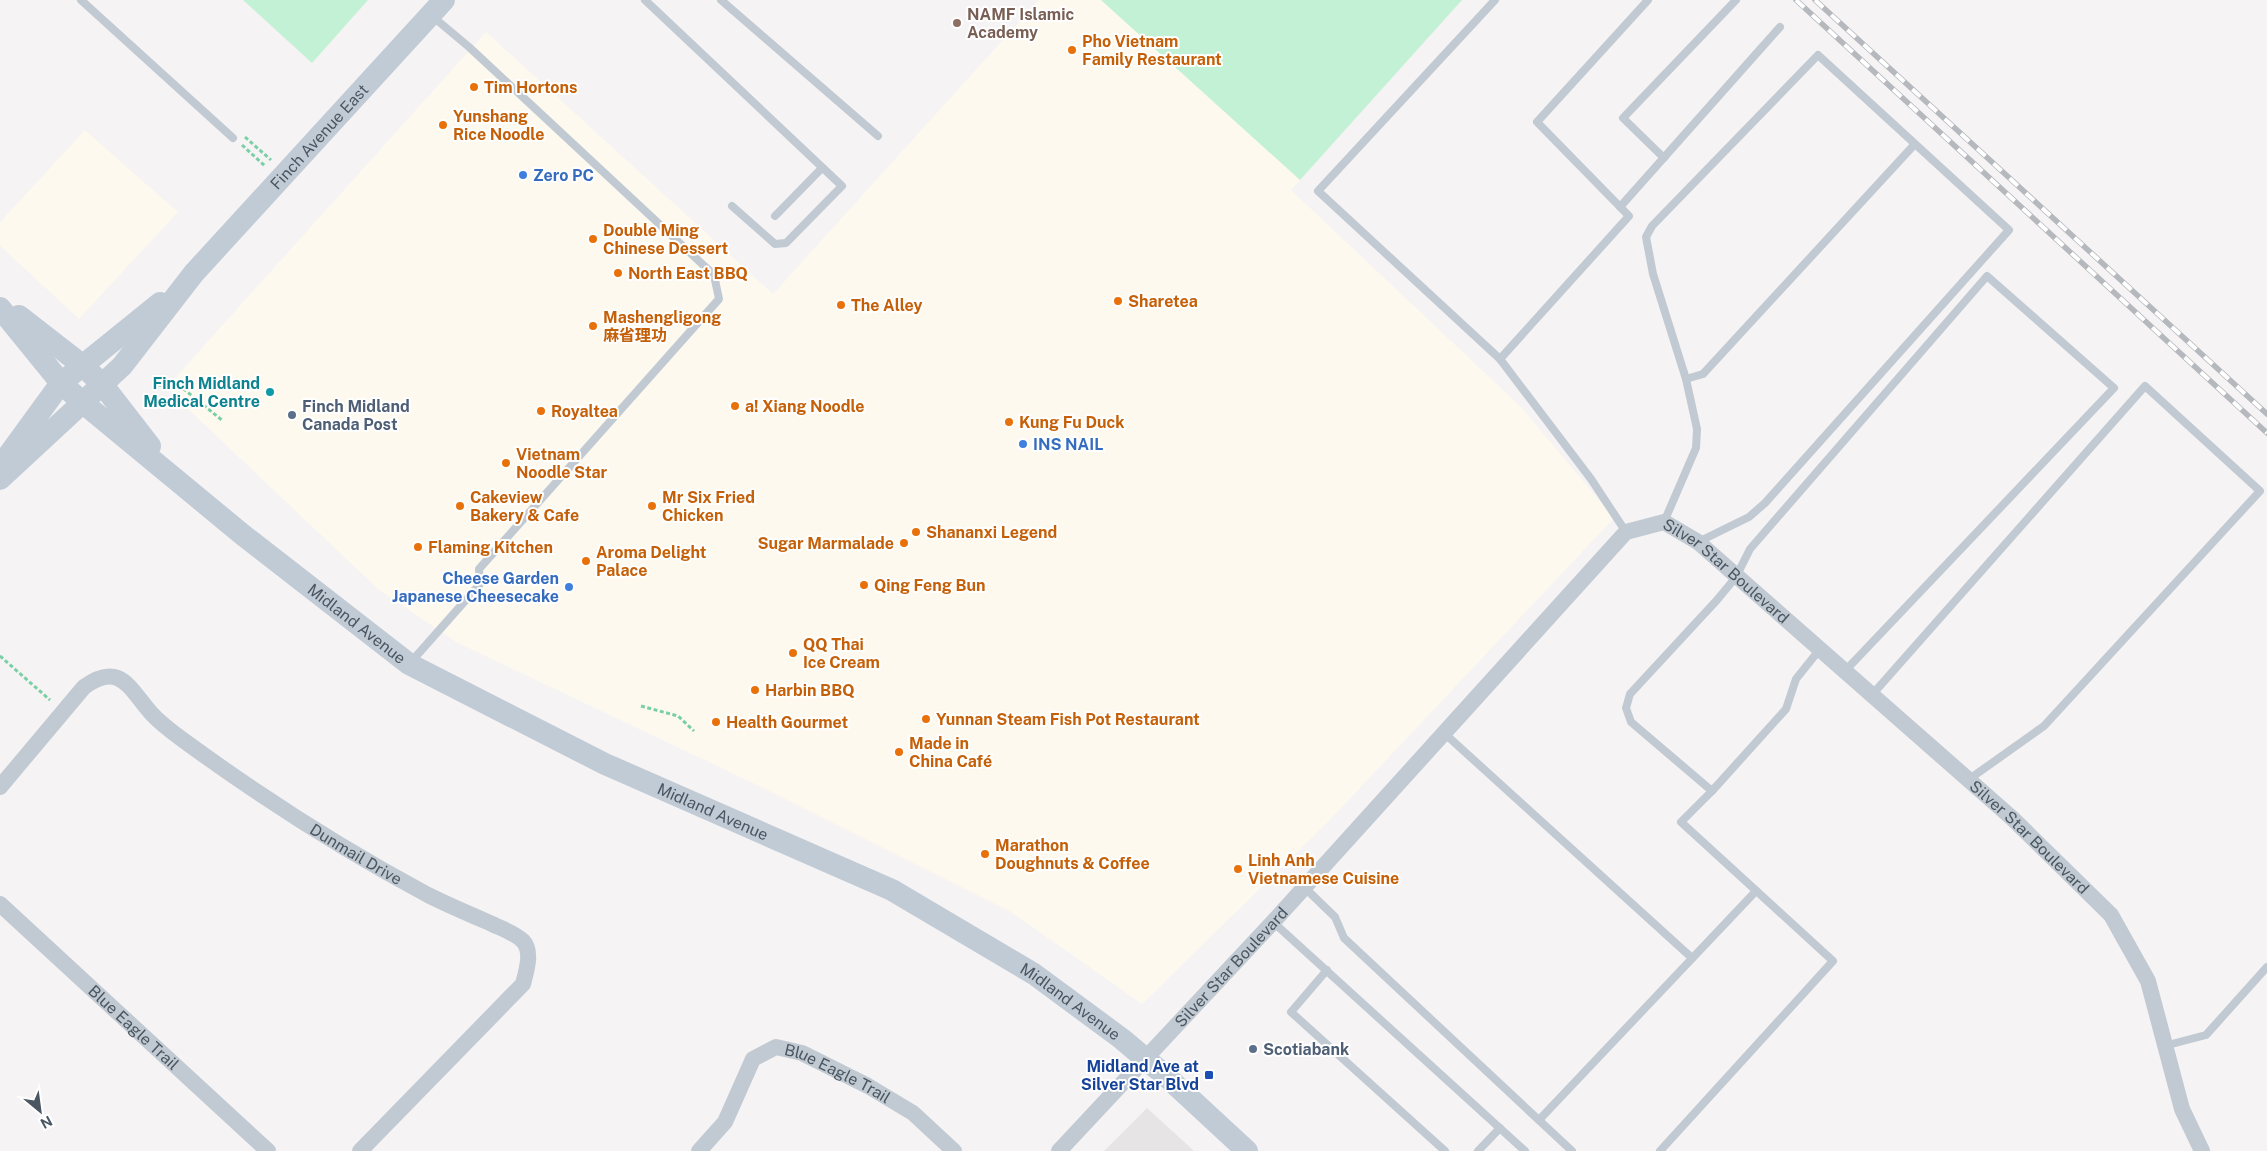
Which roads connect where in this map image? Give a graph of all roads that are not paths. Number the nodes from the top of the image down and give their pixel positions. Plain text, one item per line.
1 (81, 0) edge
2 (645, 0) edge
3 (720, 0) edge
4 (1495, 0) edge
5 (1648, 0) edge
6 (1736, 0) edge
7 (437, 7) edge
8 (1780, 27) dead end
9 (878, 136) dead end
10 (233, 138) road end
11 (1914, 145) junction
12 (1664, 158) junction
13 (822, 168) junction
14 (732, 206) dead end
15 (1620, 207) junction
16 (776, 216) dead end
17 (194, 273) junction
18 (0, 302) edge
19 (0, 308) edge
20 (1500, 359) junction
21 (82, 365) junction
22 (1686, 379) junction
23 (61, 383) junction
24 (102, 384) junction
25 (82, 402) junction
26 (0, 467) edge
27 (175, 478) junction
28 (0, 479) edge
29 (1664, 522) junction
30 (1626, 532) junction
31 (1698, 542) junction
32 (1736, 577) junction
33 (1820, 649) junction
34 (409, 664) junction
35 (1845, 671) junction
36 (1871, 696) junction
37 (1444, 734) junction
38 (1968, 780) junction
39 (0, 787) edge
40 (1712, 791) junction
41 (1305, 888) junction
42 (1756, 891) junction
43 (0, 904) edge
44 (1274, 922) junction
45 (1692, 958) junction
46 (2267, 968) edge
47 (1327, 970) junction
48 (2164, 1046) junction
49 (1145, 1059) junction
50 (1539, 1120) junction
51 (1500, 1128) junction
52 (268, 1151) edge
53 (360, 1151) edge
54 (699, 1151) edge
55 (954, 1151) edge
56 (1059, 1151) edge
57 (1247, 1151) edge
58 (1445, 1151) edge
59 (1478, 1151) edge
60 (1525, 1151) edge
61 (1572, 1151) edge
62 (1660, 1151) edge
63 (2202, 1151) edge

1 - 10 lane
2 - 13 lane
3 - 9 lane
4 - 20 lane
5 - 15 lane
6 - 12 lane
7 - 17 main road, Finch Avenue East
7 - 34 lane
8 - 12 lane
11 - 22 lane
11 - 22 lane
11 - 31 lane
12 - 15 lane
13 - 14 lane
13 - 16 lane
15 - 20 lane
17 - 21 main road, Finch Avenue East
17 - 24 main road, Finch Avenue East
18 - 21 main road, Midland Avenue
19 - 23 main road, Midland Avenue
20 - 30 lane
21 - 23 main road, Finch Avenue East
21 - 24 main road, Midland Avenue
22 - 29 lane
23 - 25 main road, Midland Avenue
23 - 26 main road, Finch Avenue East
24 - 25 main road, Finch Avenue East
24 - 27 main road, Midland Avenue
25 - 27 main road, Midland Avenue
25 - 28 main road, Finch Avenue East
27 - 34 main road, Midland Avenue
29 - 30 street, Silver Star Boulevard
29 - 31 street, Silver Star Boulevard
30 - 37 street, Silver Star Boulevard
31 - 32 street, Silver Star Boulevard
32 - 33 street, Silver Star Boulevard
32 - 35 lane
32 - 40 lane
33 - 35 street, Silver Star Boulevard
33 - 40 lane
34 - 49 main road, Midland Avenue
35 - 36 street, Silver Star Boulevard
36 - 38 street, Silver Star Boulevard
36 - 38 lane
37 - 41 street, Silver Star Boulevard
37 - 45 lane
38 - 48 street, Silver Star Boulevard
39 - 53 street, Dunmail Drive
40 - 42 lane
41 - 44 street, Silver Star Boulevard
41 - 50 lane
42 - 45 lane
42 - 62 lane
43 - 52 street, Blue Eagle Trail
44 - 47 lane
44 - 49 street, Silver Star Boulevard
45 - 50 lane
46 - 48 lane
47 - 51 lane
47 - 58 lane
48 - 63 street, Silver Star Boulevard
49 - 56 street, Silver Star Boulevard
49 - 57 main road, Midland Avenue
50 - 61 lane
51 - 59 lane
51 - 60 lane
54 - 55 street, Blue Eagle Trail

